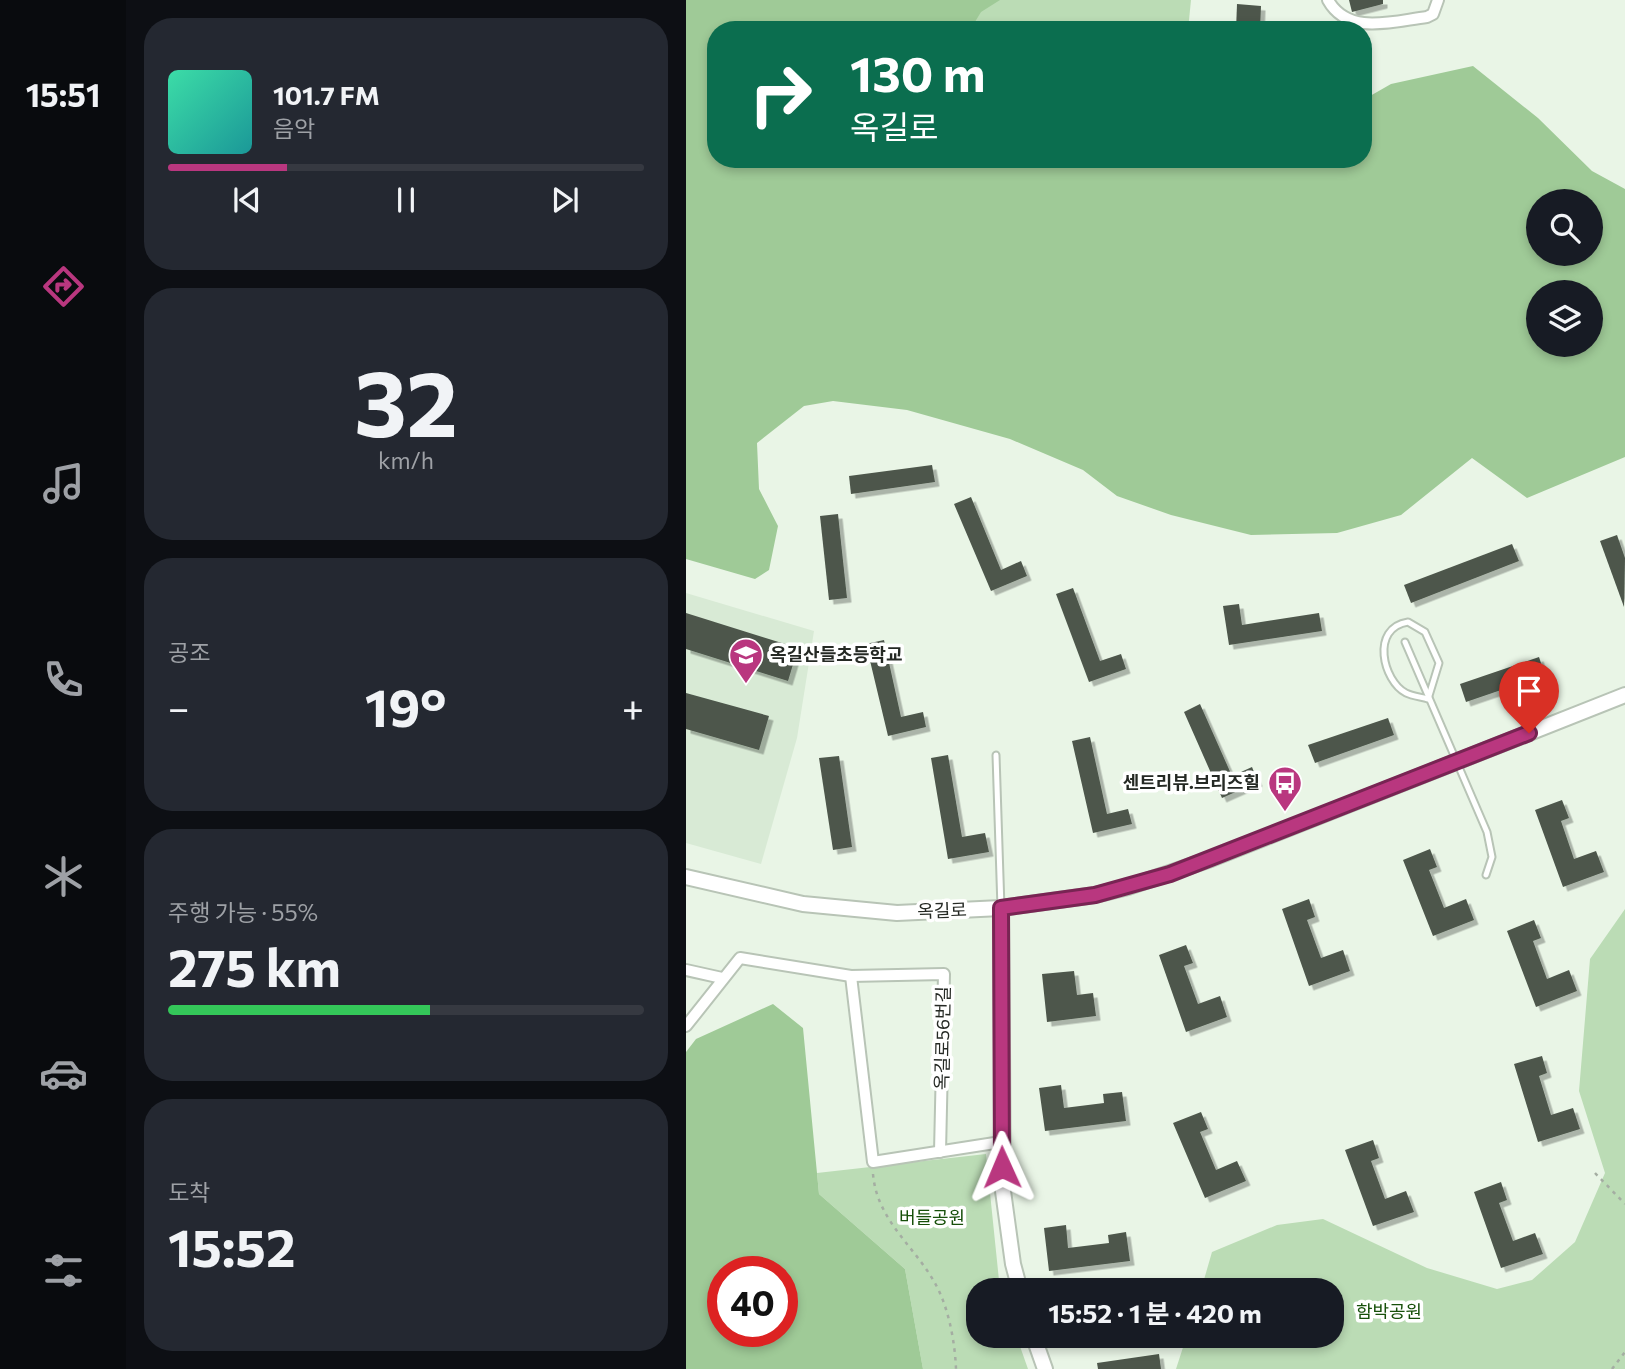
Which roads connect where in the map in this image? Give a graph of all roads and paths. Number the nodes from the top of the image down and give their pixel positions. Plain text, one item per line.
1 (1328, 0) edge
2 (1438, 0) edge
3 (1349, 21) edge
4 (1372, 22) edge
5 (1405, 642) dead end
6 (1625, 695) edge
7 (1428, 699) junction
8 (996, 755) dead end
9 (1456, 762) junction
10 (1486, 875) dead end
11 (686, 877) edge
12 (1001, 908) junction
13 (686, 970) edge
14 (852, 976) junction
15 (722, 978) junction
16 (686, 1026) edge
17 (1001, 1142) junction
18 (940, 1152) junction
19 (873, 1162) junction
20 (1595, 1173) dead end
21 (1625, 1204) edge
22 (1017, 1278) edge
23 (1038, 1348) edge
24 (1625, 1352) edge
25 (956, 1369) edge
26 (1045, 1369) edge
27 (1612, 1369) edge

1 - 3 street
2 - 4 street
5 - 7 lane
6 - 9 street, 옥길로
7 - 7 lane
7 - 9 lane
8 - 12 lane
9 - 10 lane
9 - 12 street, 옥길로
11 - 12 street, 옥길로
12 - 17 street
13 - 15 street
14 - 15 street
14 - 18 street, 옥길로56번길
14 - 19 street
15 - 16 street
17 - 18 street
17 - 22 street
18 - 19 street
19 - 25 path
20 - 21 path
23 - 26 street
24 - 27 path

